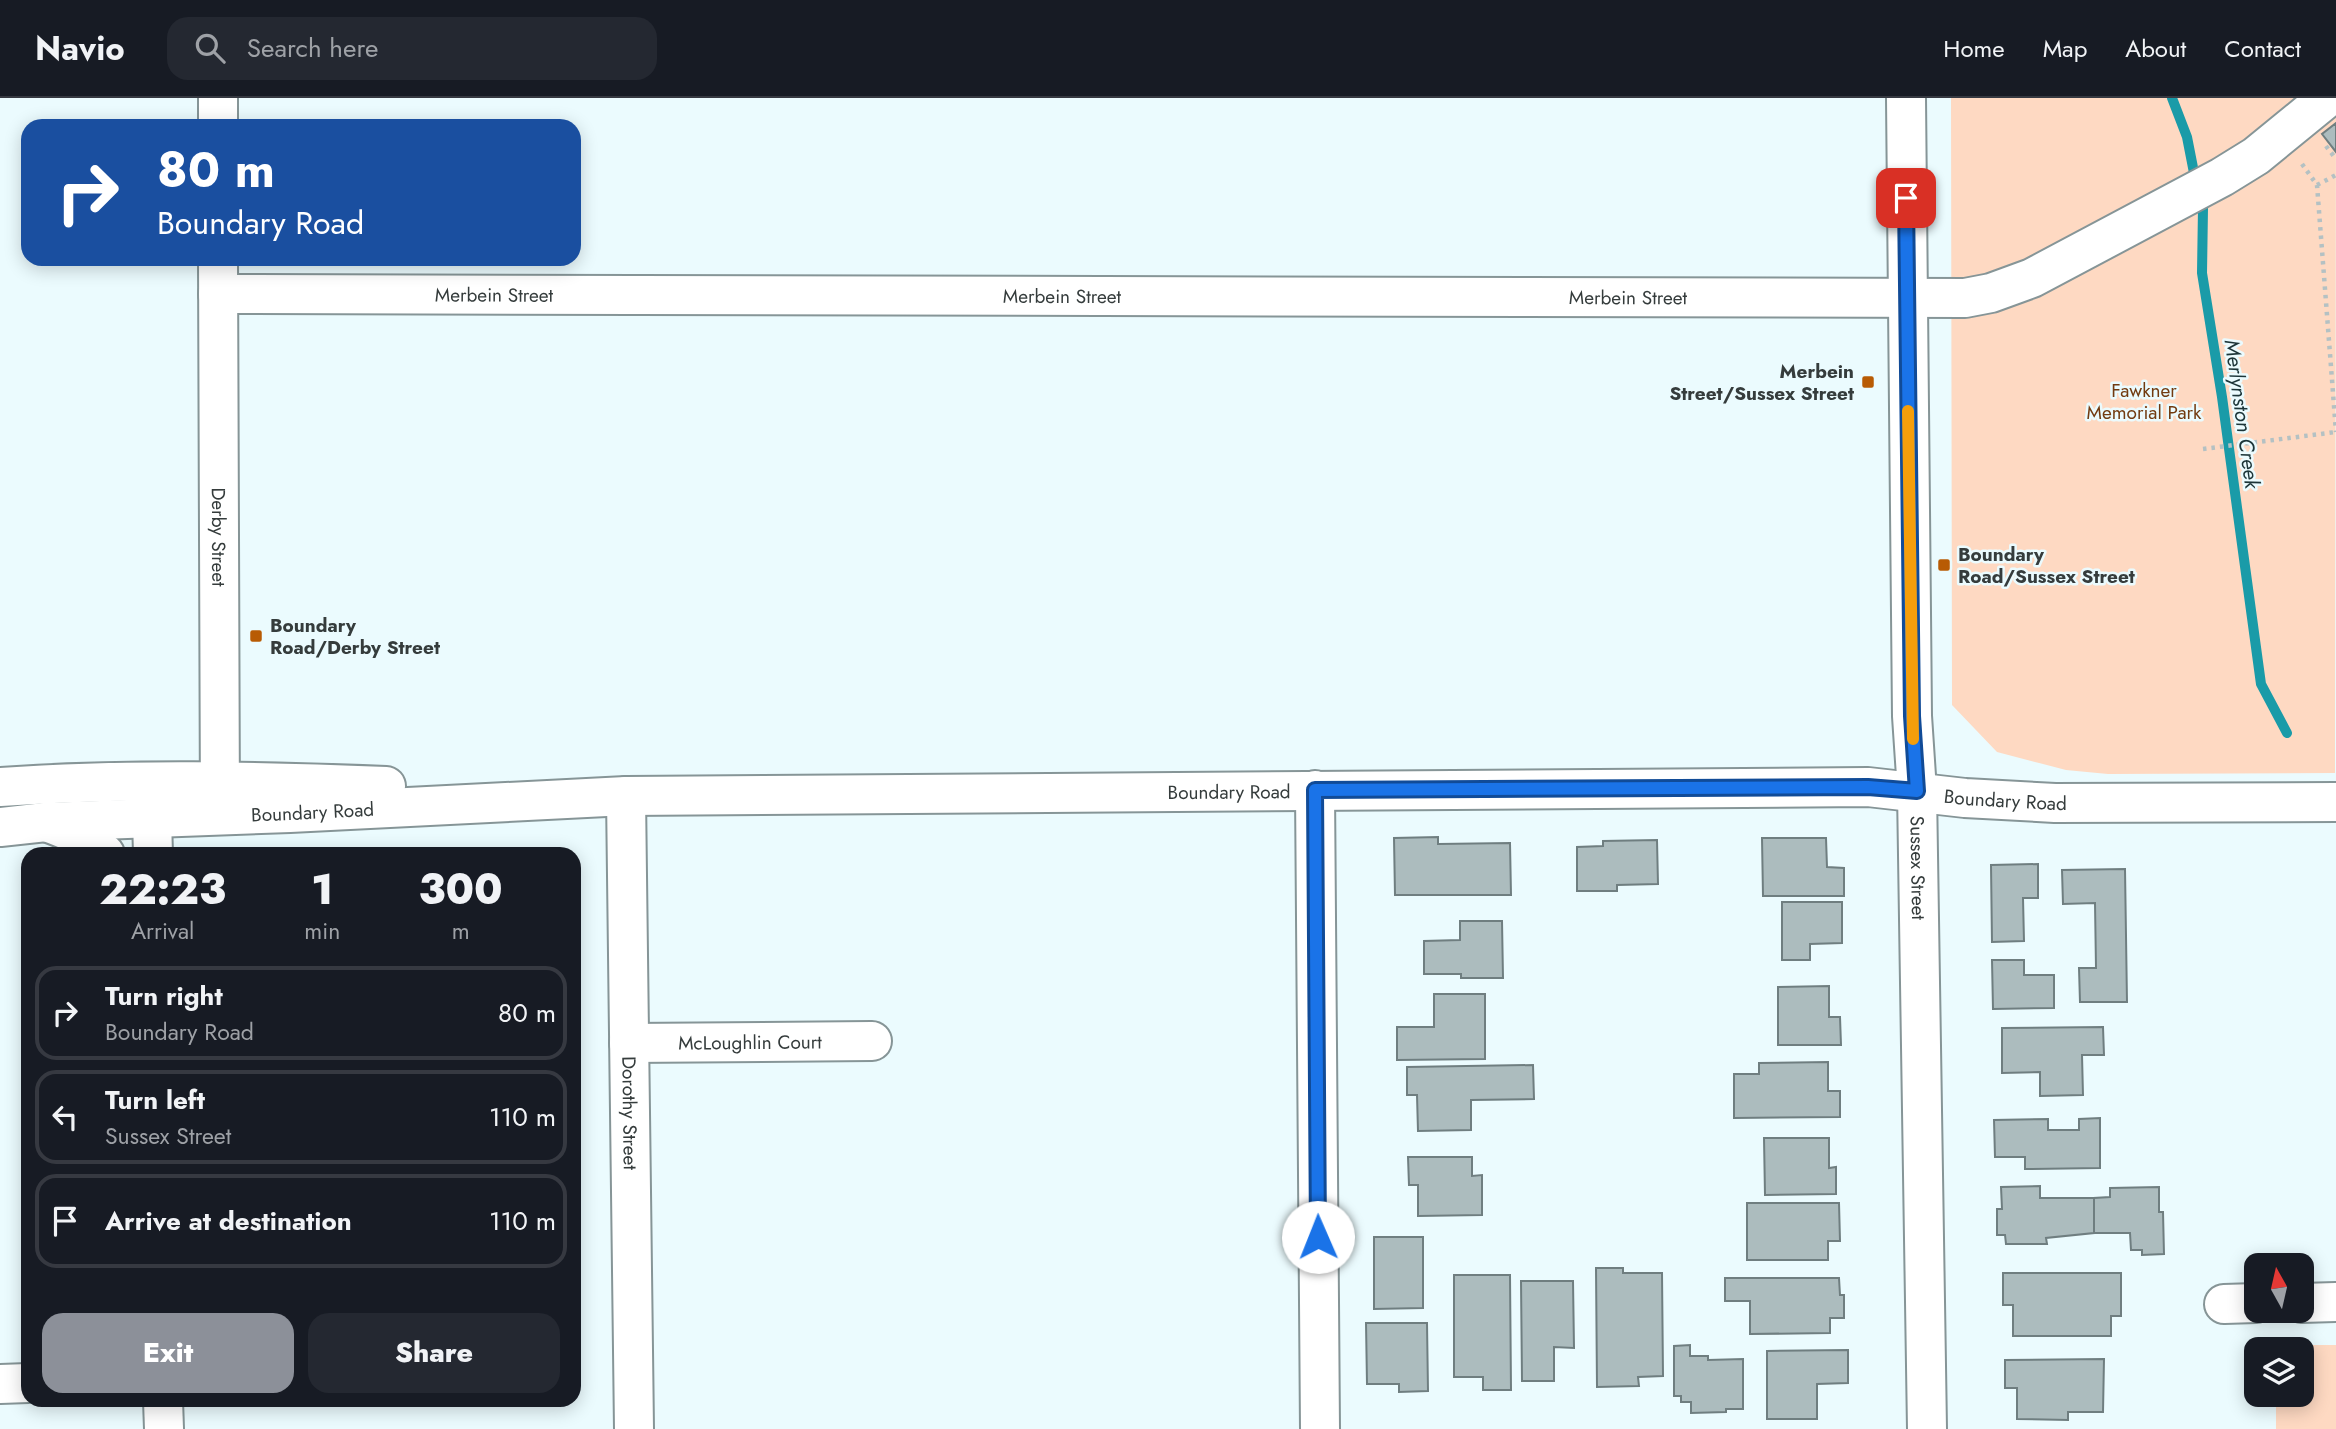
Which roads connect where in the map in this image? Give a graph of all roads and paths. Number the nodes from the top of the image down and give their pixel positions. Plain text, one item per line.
1 (218, 98) edge
2 (1906, 98) edge
3 (2327, 98) edge
4 (218, 119) edge
5 (2282, 134) junction
6 (2336, 175) edge
7 (2317, 185) junction
8 (218, 276) edge
9 (1907, 298) junction
10 (2336, 432) edge
11 (2203, 449) dead end
12 (0, 787) edge
13 (1315, 790) junction
14 (1917, 791) junction
15 (626, 796) junction
16 (220, 799) junction
17 (2336, 802) edge
18 (152, 819) edge
19 (46, 822) junction
20 (0, 827) edge
21 (97, 847) edge
22 (872, 1041) dead end
23 (629, 1043) junction
24 (2336, 1302) edge
25 (2314, 1303) edge
26 (21, 1383) edge
27 (0, 1384) edge
28 (163, 1407) edge
29 (164, 1429) edge
30 (634, 1429) edge
31 (1320, 1429) edge
32 (1927, 1429) edge

1 - 4 street
2 - 9 street, Sussex Street
3 - 5 street, Merbein Street
5 - 7 path
5 - 9 street, Merbein Street
6 - 7 path
7 - 10 path
8 - 9 street, Merbein Street
8 - 16 street, Derby Street
9 - 14 street, Sussex Street
10 - 11 path
12 - 18 street, Boundary Road
13 - 14 street, Boundary Road
13 - 15 street, Boundary Road
13 - 31 street
14 - 17 street, Boundary Road
14 - 32 street, Sussex Street
15 - 16 street, Boundary Road
15 - 23 street, Dorothy Street
16 - 18 street, Boundary Road
18 - 19 street, Boundary Road
19 - 20 street, Boundary Road
19 - 21 street
22 - 23 street, McLoughlin Court
23 - 30 street, Dorothy Street
24 - 25 street
26 - 27 street
28 - 29 street

